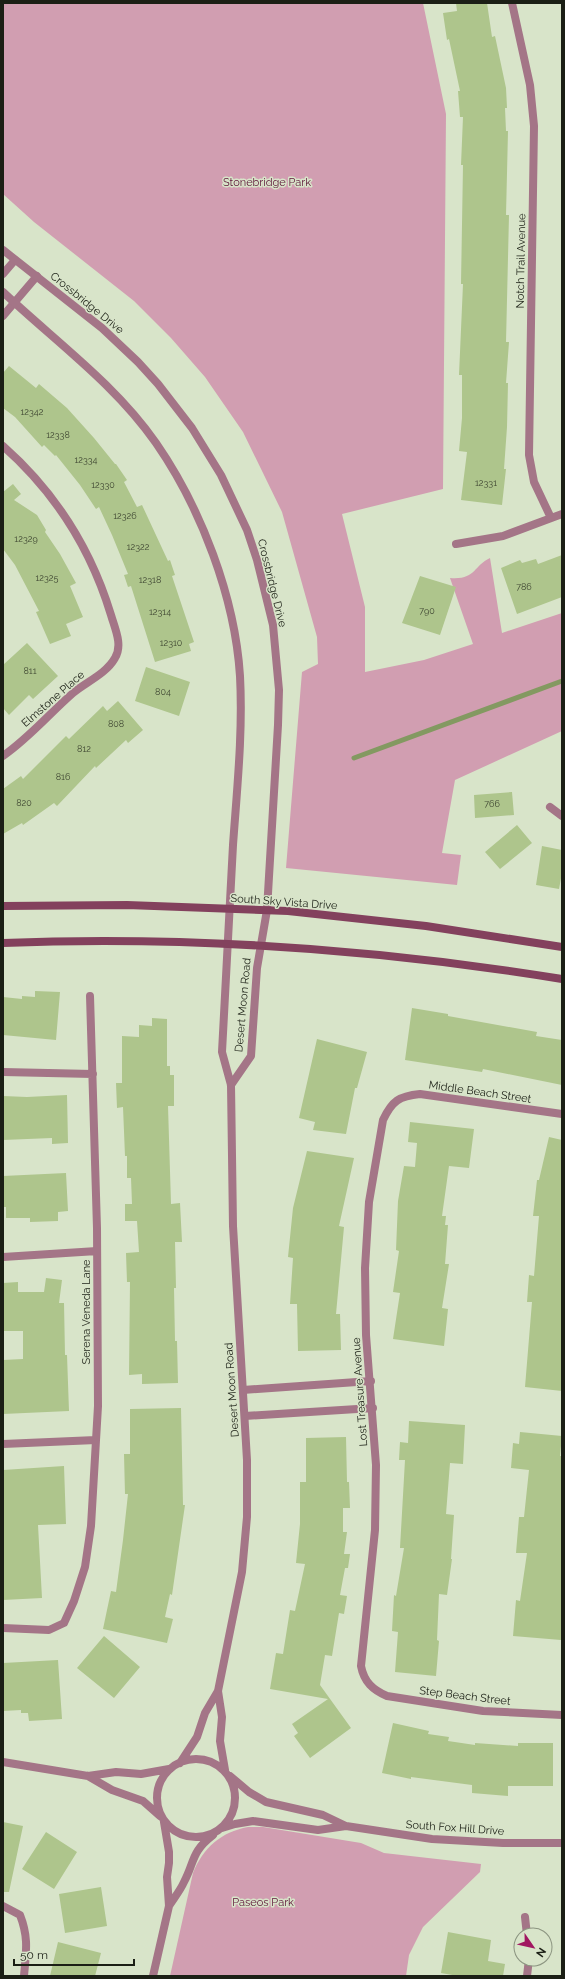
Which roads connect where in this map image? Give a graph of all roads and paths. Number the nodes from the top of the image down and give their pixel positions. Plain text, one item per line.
1 (512, 3) edge
2 (3, 250) edge
3 (16, 260) junction
4 (3, 274) edge
5 (37, 276) junction
6 (3, 292) edge
7 (14, 303) junction
8 (3, 316) edge
9 (3, 446) edge
10 (562, 514) edge
11 (551, 518) junction
12 (456, 544) dead end
13 (3, 756) edge
14 (550, 807) dead end
15 (562, 816) edge
16 (3, 906) edge
17 (230, 909) junction
18 (267, 910) junction
19 (3, 943) edge
20 (228, 945) junction
21 (260, 947) junction
22 (562, 947) edge
23 (562, 979) edge
24 (90, 996) dead end
25 (3, 1072) edge
26 (93, 1074) junction
27 (232, 1084) junction
28 (396, 1100) joint
29 (562, 1114) edge
30 (97, 1251) junction
31 (3, 1258) edge
32 (370, 1381) junction
33 (243, 1390) junction
34 (372, 1408) junction
35 (245, 1416) junction
36 (96, 1440) junction
37 (3, 1444) edge
38 (3, 1628) edge
39 (369, 1685) joint
40 (218, 1691) junction
41 (562, 1715) edge
42 (3, 1762) edge
43 (180, 1763) junction
44 (171, 1768) junction
45 (227, 1774) junction
46 (88, 1776) junction
47 (162, 1819) junction
48 (346, 1826) junction
49 (219, 1830) junction
50 (562, 1843) edge
51 (3, 1906) edge
52 (169, 1906) junction
53 (525, 1917) dead end
54 (526, 1927) edge
55 (24, 1976) edge
56 (153, 1976) edge

1 - 11 street, Notch Trail Avenue
2 - 3 street, Crossbridge Drive
3 - 4 street
3 - 5 street, Crossbridge Drive
5 - 7 street
5 - 18 street, Crossbridge Drive
6 - 7 street
7 - 8 street
7 - 17 street
9 - 13 street, Elmstone Place
10 - 11 street
11 - 12 street
14 - 15 street
16 - 17 main road, South Sky Vista Drive
17 - 18 main road, South Sky Vista Drive
17 - 20 street
18 - 21 street, Crossbridge Drive
18 - 22 main road, South Sky Vista Drive
19 - 20 main road
20 - 21 main road
20 - 27 street, Desert Moon Road
21 - 23 main road
21 - 27 street, Desert Moon Road
24 - 26 street, Serena Veneda Lane
25 - 26 street
26 - 30 street, Serena Veneda Lane
27 - 33 street, Desert Moon Road
28 - 29 street, Middle Beach Street
28 - 32 street, Lost Treasure Avenue
30 - 31 street
30 - 36 street, Serena Veneda Lane
32 - 33 street
32 - 34 street, Lost Treasure Avenue
33 - 35 street, Desert Moon Road
34 - 35 street
34 - 39 street, Lost Treasure Avenue
35 - 40 street, Desert Moon Road
36 - 37 street
36 - 38 street, Serena Veneda Lane
39 - 41 street, Step Beach Street
40 - 43 street, Desert Moon Road
40 - 45 street, Desert Moon Road
42 - 46 street
43 - 44 street
43 - 45 street
44 - 46 street
44 - 47 street
45 - 48 street, South Fox Hill Drive
45 - 49 street
46 - 47 street
47 - 49 street
47 - 52 street
48 - 49 street, South Fox Hill Drive
48 - 50 street, South Fox Hill Drive
49 - 52 street
51 - 55 street
52 - 56 street
53 - 54 street

